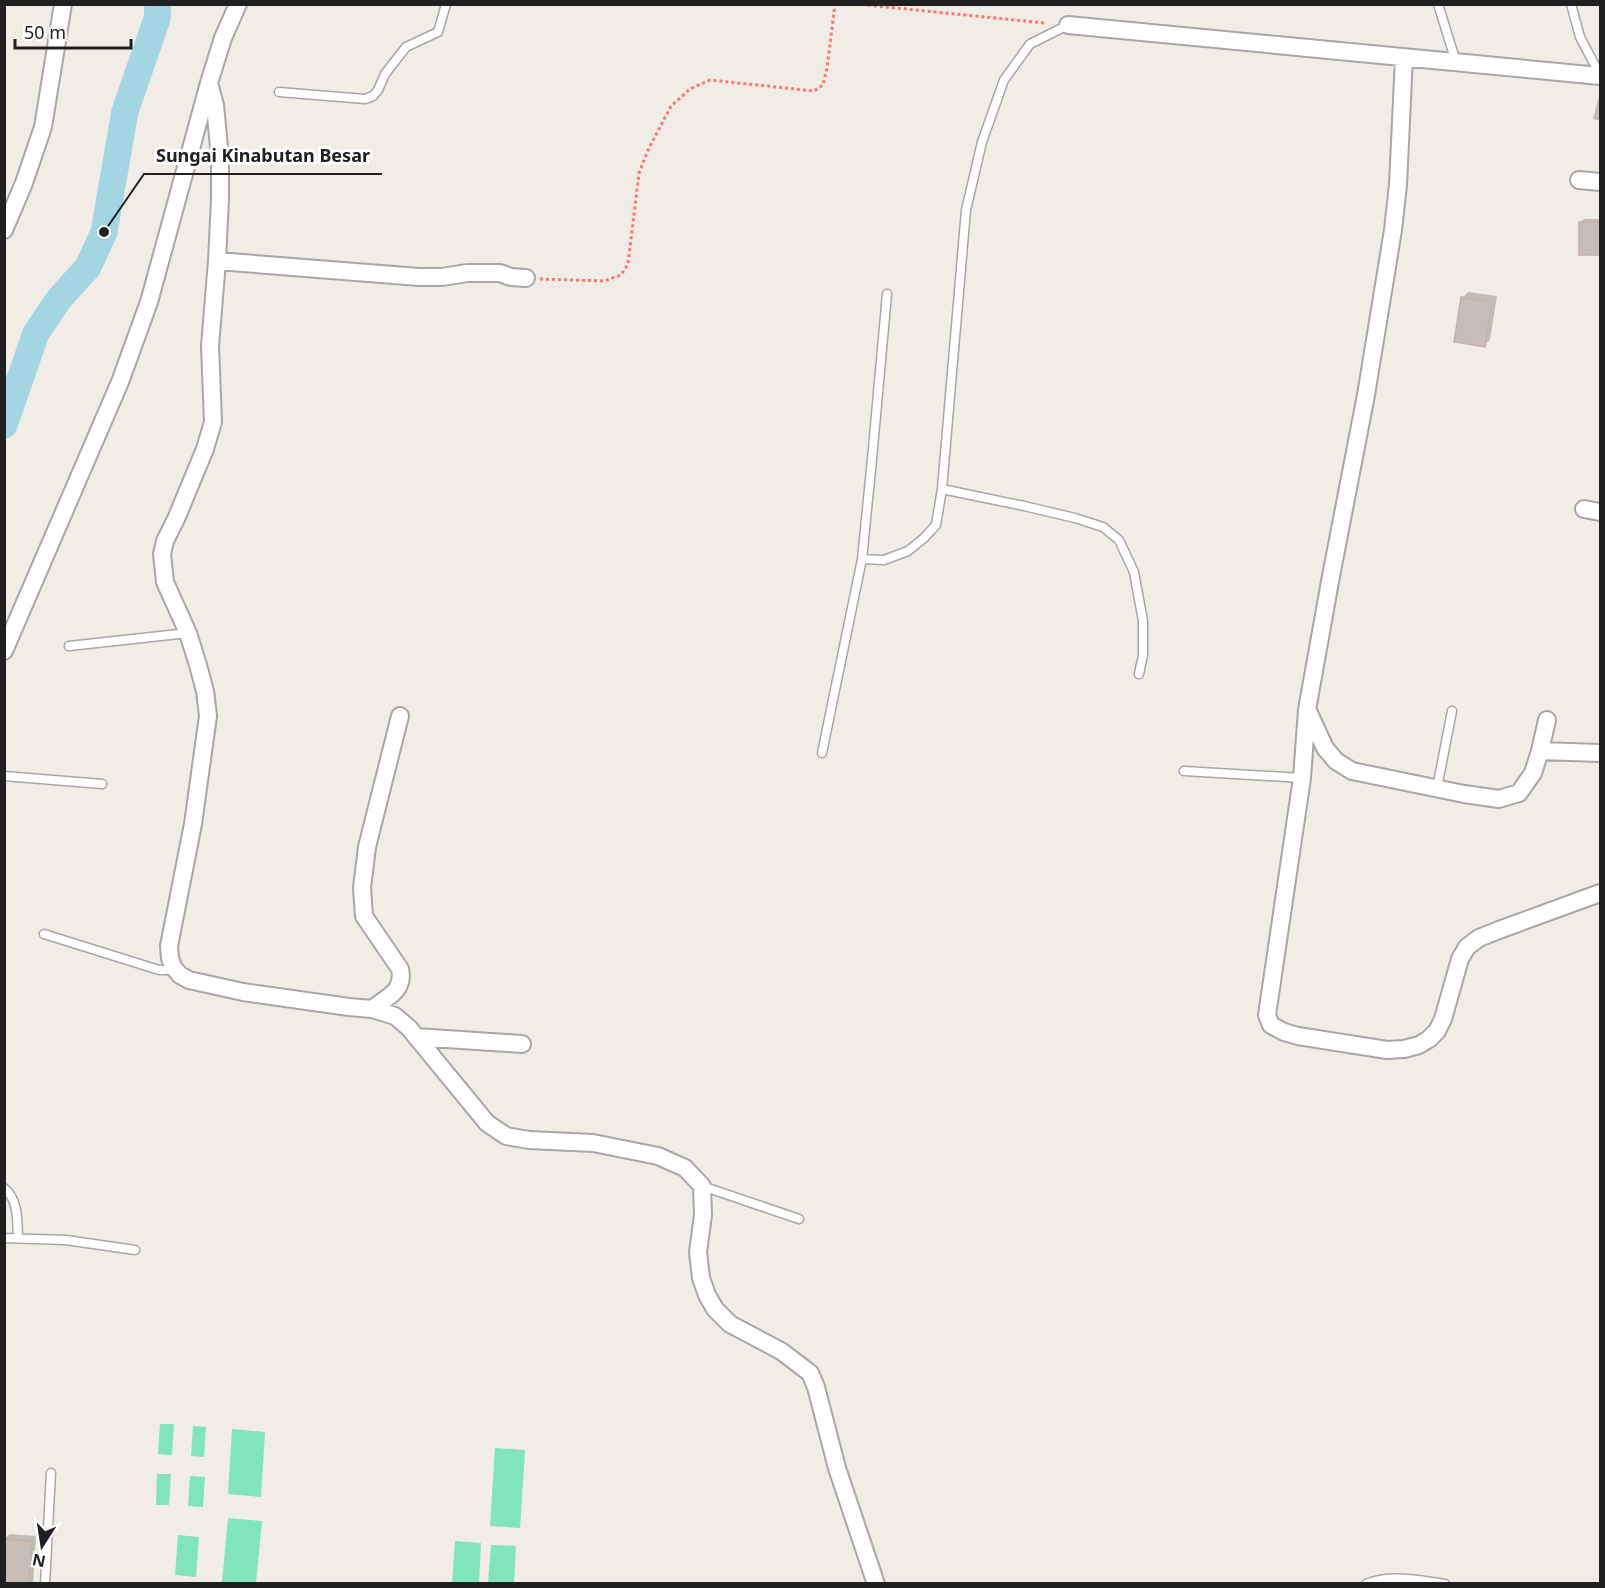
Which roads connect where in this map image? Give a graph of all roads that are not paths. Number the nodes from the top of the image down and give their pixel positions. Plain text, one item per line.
1 (63, 4) edge
2 (238, 4) edge
3 (446, 4) edge
4 (1438, 4) edge
5 (1570, 4) edge
6 (1068, 25) joint
7 (1404, 57) junction
8 (1456, 62) junction
9 (1600, 76) edge
10 (209, 83) junction
11 (279, 92) dead end
12 (1579, 180) dead end
13 (1600, 182) edge
14 (4, 231) edge
15 (218, 261) junction
16 (526, 278) road end
17 (887, 294) dead end
18 (942, 489) junction
19 (862, 558) junction
20 (188, 633) junction
21 (69, 646) dead end
22 (4, 651) edge
23 (1139, 674) dead end
24 (1307, 710) junction
25 (1452, 711) dead end
26 (400, 716) dead end
27 (1546, 720) dead end
28 (1540, 751) junction
29 (822, 753) dead end
30 (1600, 753) edge
31 (1184, 771) dead end
32 (4, 776) edge
33 (1302, 778) junction
34 (102, 784) dead end
35 (1437, 788) junction
36 (1600, 893) edge
37 (44, 934) dead end
38 (173, 967) junction
39 (372, 1009) junction
40 (416, 1037) junction
41 (522, 1044) dead end
42 (702, 1186) junction
43 (4, 1188) edge
44 (799, 1219) dead end
45 (4, 1238) edge
46 (18, 1238) junction
47 (135, 1250) dead end
48 (51, 1473) dead end
49 (45, 1584) edge
50 (876, 1584) edge
51 (1366, 1584) edge
52 (1445, 1584) edge

1 - 14 street
2 - 10 street
3 - 11 lane
4 - 8 lane
5 - 9 lane
6 - 7 street
6 - 18 lane
7 - 8 street
7 - 24 street
8 - 9 street
10 - 15 street
10 - 22 street
12 - 13 street
15 - 16 street
15 - 20 street
17 - 19 lane
18 - 19 lane
18 - 23 lane
19 - 29 lane
20 - 21 lane
20 - 38 street
24 - 33 street
24 - 35 street
25 - 35 lane
26 - 39 street
27 - 28 street
28 - 30 street
28 - 35 street
31 - 33 lane
32 - 34 lane
33 - 36 street
37 - 38 lane
38 - 39 street
39 - 40 street
40 - 41 street
40 - 42 street
42 - 44 lane
42 - 50 street
43 - 46 lane
45 - 46 lane
46 - 47 lane
48 - 49 lane
51 - 52 lane

